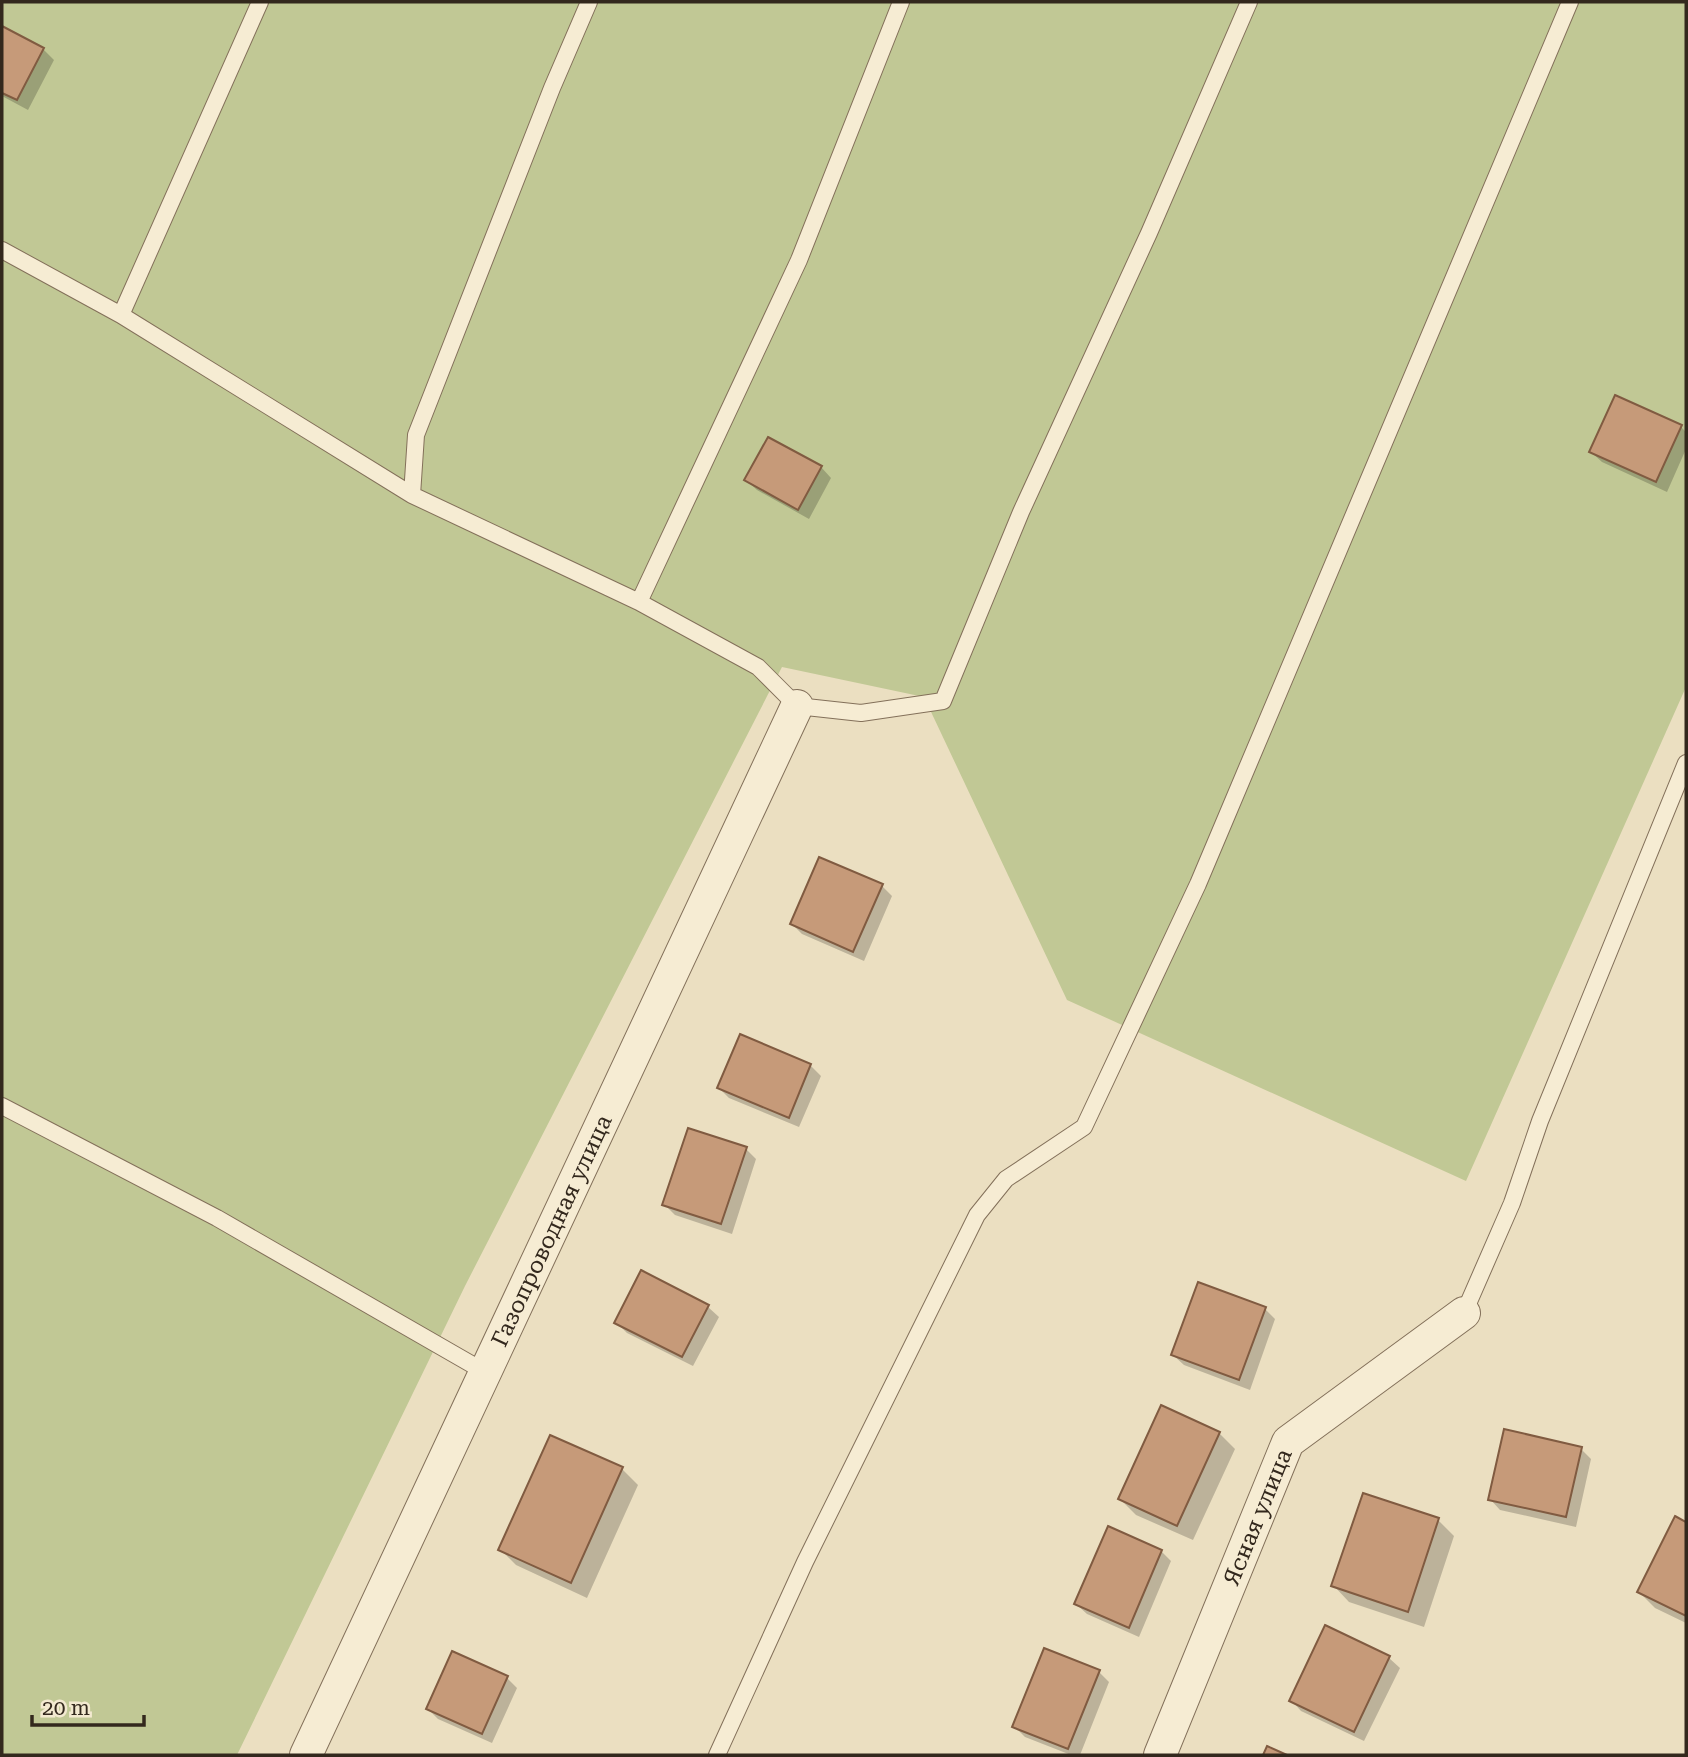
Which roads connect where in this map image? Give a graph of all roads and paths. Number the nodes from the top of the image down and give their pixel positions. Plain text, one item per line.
1 (260, 2) edge
2 (589, 2) edge
3 (901, 2) edge
4 (1249, 2) edge
5 (1570, 2) edge
6 (2, 250) edge
7 (121, 315) junction
8 (412, 495) junction
9 (639, 602) junction
10 (797, 706) junction
11 (1686, 762) edge
12 (2, 1107) edge
13 (1464, 1313) joint
14 (485, 1373) junction
15 (306, 1755) edge
16 (717, 1755) edge
17 (1160, 1755) edge

1 - 7 lane
2 - 8 lane
3 - 9 lane
4 - 10 lane
5 - 16 lane
6 - 7 lane
7 - 8 lane
8 - 9 lane
9 - 10 lane
10 - 14 street, Газопроводная улица
11 - 13 lane
12 - 14 lane
13 - 17 street, Ясная улица
14 - 15 street, Газопроводная улица

